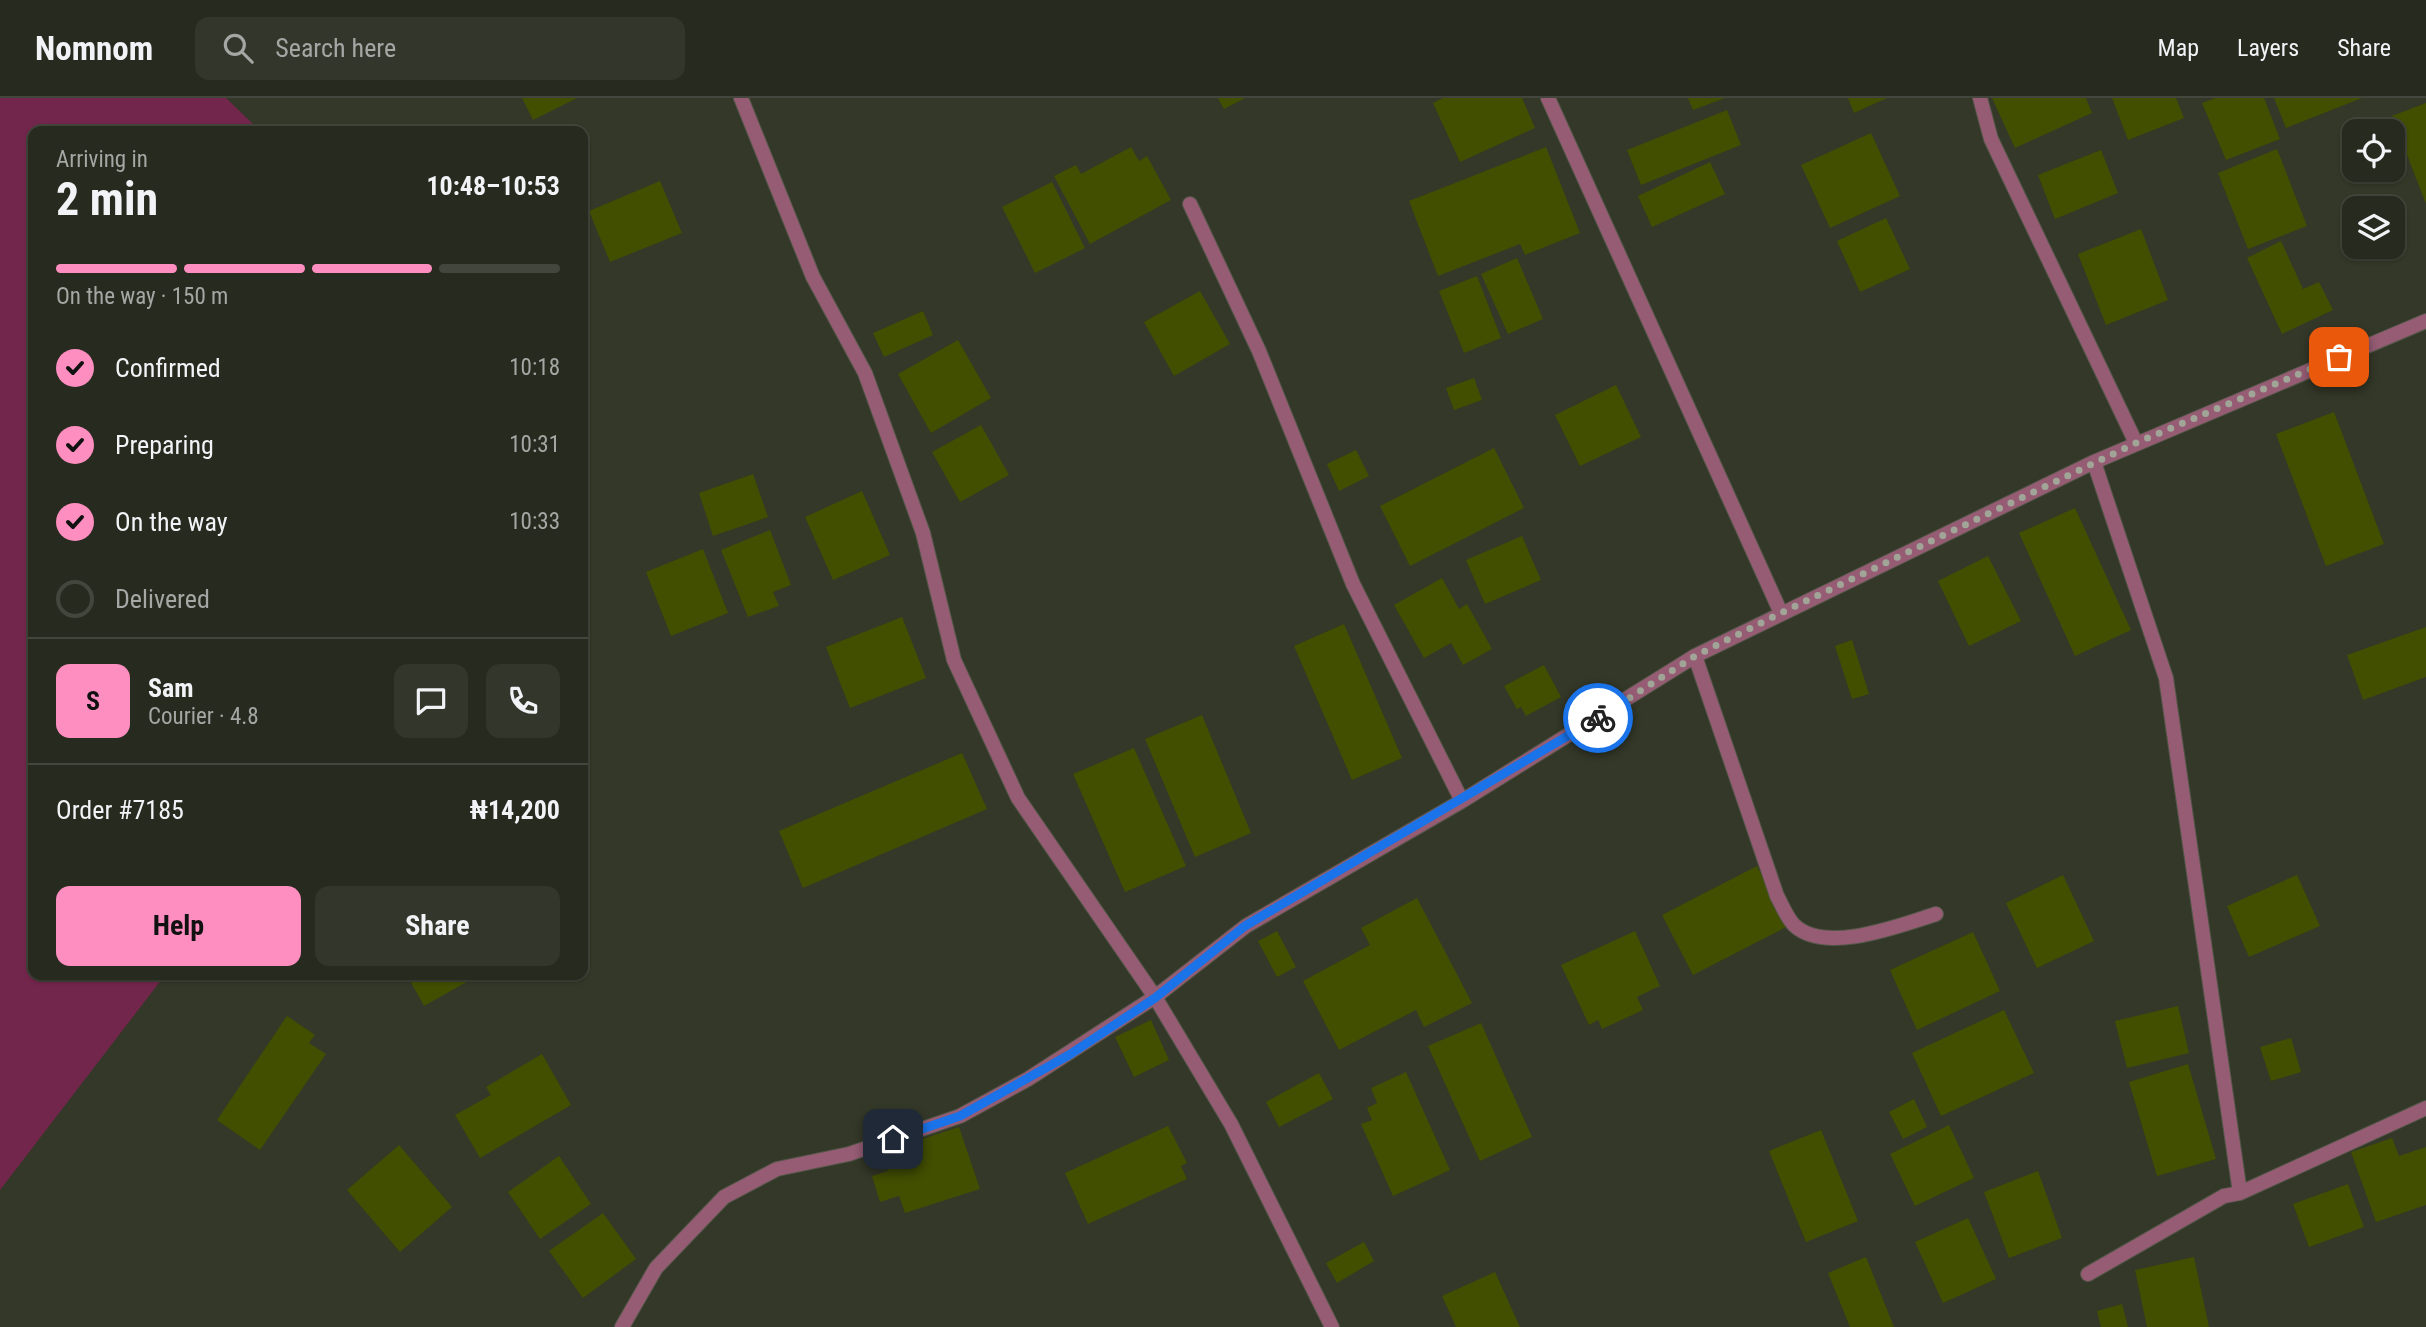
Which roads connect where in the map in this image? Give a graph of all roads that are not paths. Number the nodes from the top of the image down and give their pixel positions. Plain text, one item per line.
1 (741, 98) edge
2 (1548, 98) edge
3 (1980, 98) edge
4 (1190, 204) dead end
5 (2426, 321) edge
6 (2136, 443) junction
7 (2094, 463) junction
8 (1781, 613) junction
9 (1695, 656) junction
10 (1462, 801) junction
11 (1936, 914) dead end
12 (1155, 998) junction
13 (2426, 1108) edge
14 (2240, 1193) junction
15 (2088, 1275) dead end
16 (622, 1327) edge
17 (1332, 1327) edge

1 - 12 street
2 - 8 street
3 - 6 street
4 - 10 street
5 - 6 street
6 - 7 street
7 - 8 street
7 - 14 street
8 - 9 street
9 - 10 street
9 - 11 street
10 - 12 street
12 - 16 street
12 - 17 street
13 - 14 street
14 - 15 street

